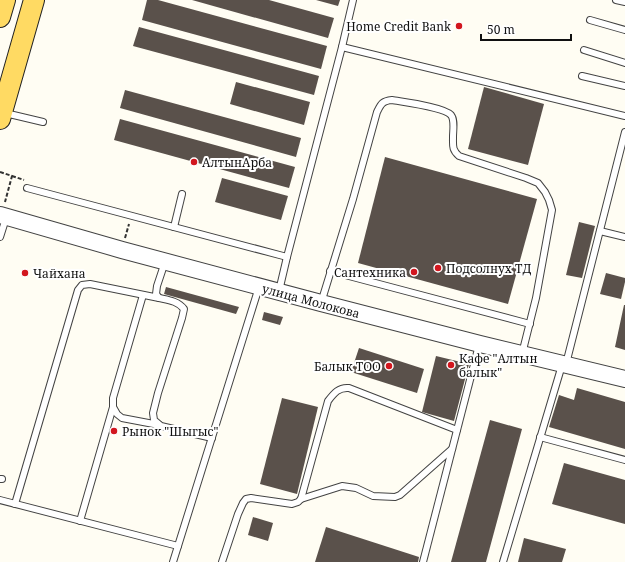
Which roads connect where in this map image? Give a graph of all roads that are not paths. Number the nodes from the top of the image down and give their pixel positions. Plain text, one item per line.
1 (4, 0) edge
2 (34, 0) edge
3 (353, 0) edge
4 (616, 0) edge
5 (625, 2) edge
6 (0, 16) edge
7 (590, 20) dead end
8 (625, 30) edge
9 (342, 48) junction
10 (584, 50) dead end
11 (625, 64) edge
12 (582, 76) dead end
13 (625, 86) edge
14 (1, 116) edge
15 (625, 116) edge
16 (44, 122) dead end
17 (625, 132) edge
18 (27, 188) dead end
19 (182, 194) dead end
20 (3, 216) edge
21 (174, 228) junction
22 (600, 231) junction
23 (0, 237) edge
24 (625, 237) edge
25 (287, 257) junction
26 (165, 262) junction
27 (330, 271) junction
28 (259, 287) junction
29 (279, 292) junction
30 (144, 295) junction
31 (159, 298) junction
32 (321, 304) junction
33 (530, 324) junction
34 (480, 344) junction
35 (522, 354) junction
36 (564, 364) junction
37 (625, 379) edge
38 (113, 407) junction
39 (161, 426) junction
40 (457, 430) junction
41 (540, 437) junction
42 (212, 438) junction
43 (452, 449) junction
44 (625, 460) edge
45 (302, 499) junction
46 (0, 500) edge
47 (15, 504) junction
48 (80, 521) junction
49 (178, 546) junction
50 (173, 562) edge
51 (222, 562) edge
52 (423, 562) edge
53 (503, 562) edge

1 - 6 main road
2 - 14 main road
3 - 9 lane
4 - 5 lane
7 - 8 lane
9 - 15 lane
9 - 25 lane
10 - 11 lane
12 - 13 lane
14 - 16 lane
17 - 22 lane
18 - 21 lane
19 - 21 lane
20 - 23 lane
20 - 26 street, улица Молокова
21 - 25 lane
22 - 24 lane
22 - 36 lane
25 - 29 lane
26 - 28 street, улица Молокова
26 - 31 lane
27 - 32 lane
27 - 33 lane
27 - 33 lane
28 - 29 street, улица Молокова
28 - 42 lane
29 - 32 street, улица Молокова
30 - 31 lane
30 - 38 lane
30 - 47 lane
31 - 39 lane
32 - 34 street, улица Молокова
33 - 35 lane
34 - 35 street, улица Молокова
34 - 40 lane
35 - 36 street, улица Молокова
36 - 37 street, улица Молокова
36 - 41 lane
38 - 39 lane
38 - 48 lane
39 - 42 lane
40 - 43 lane
40 - 45 lane
41 - 44 lane
41 - 53 lane
42 - 49 lane
43 - 45 lane
43 - 52 lane
45 - 51 lane
46 - 47 lane
47 - 48 lane
48 - 49 lane
49 - 50 lane

